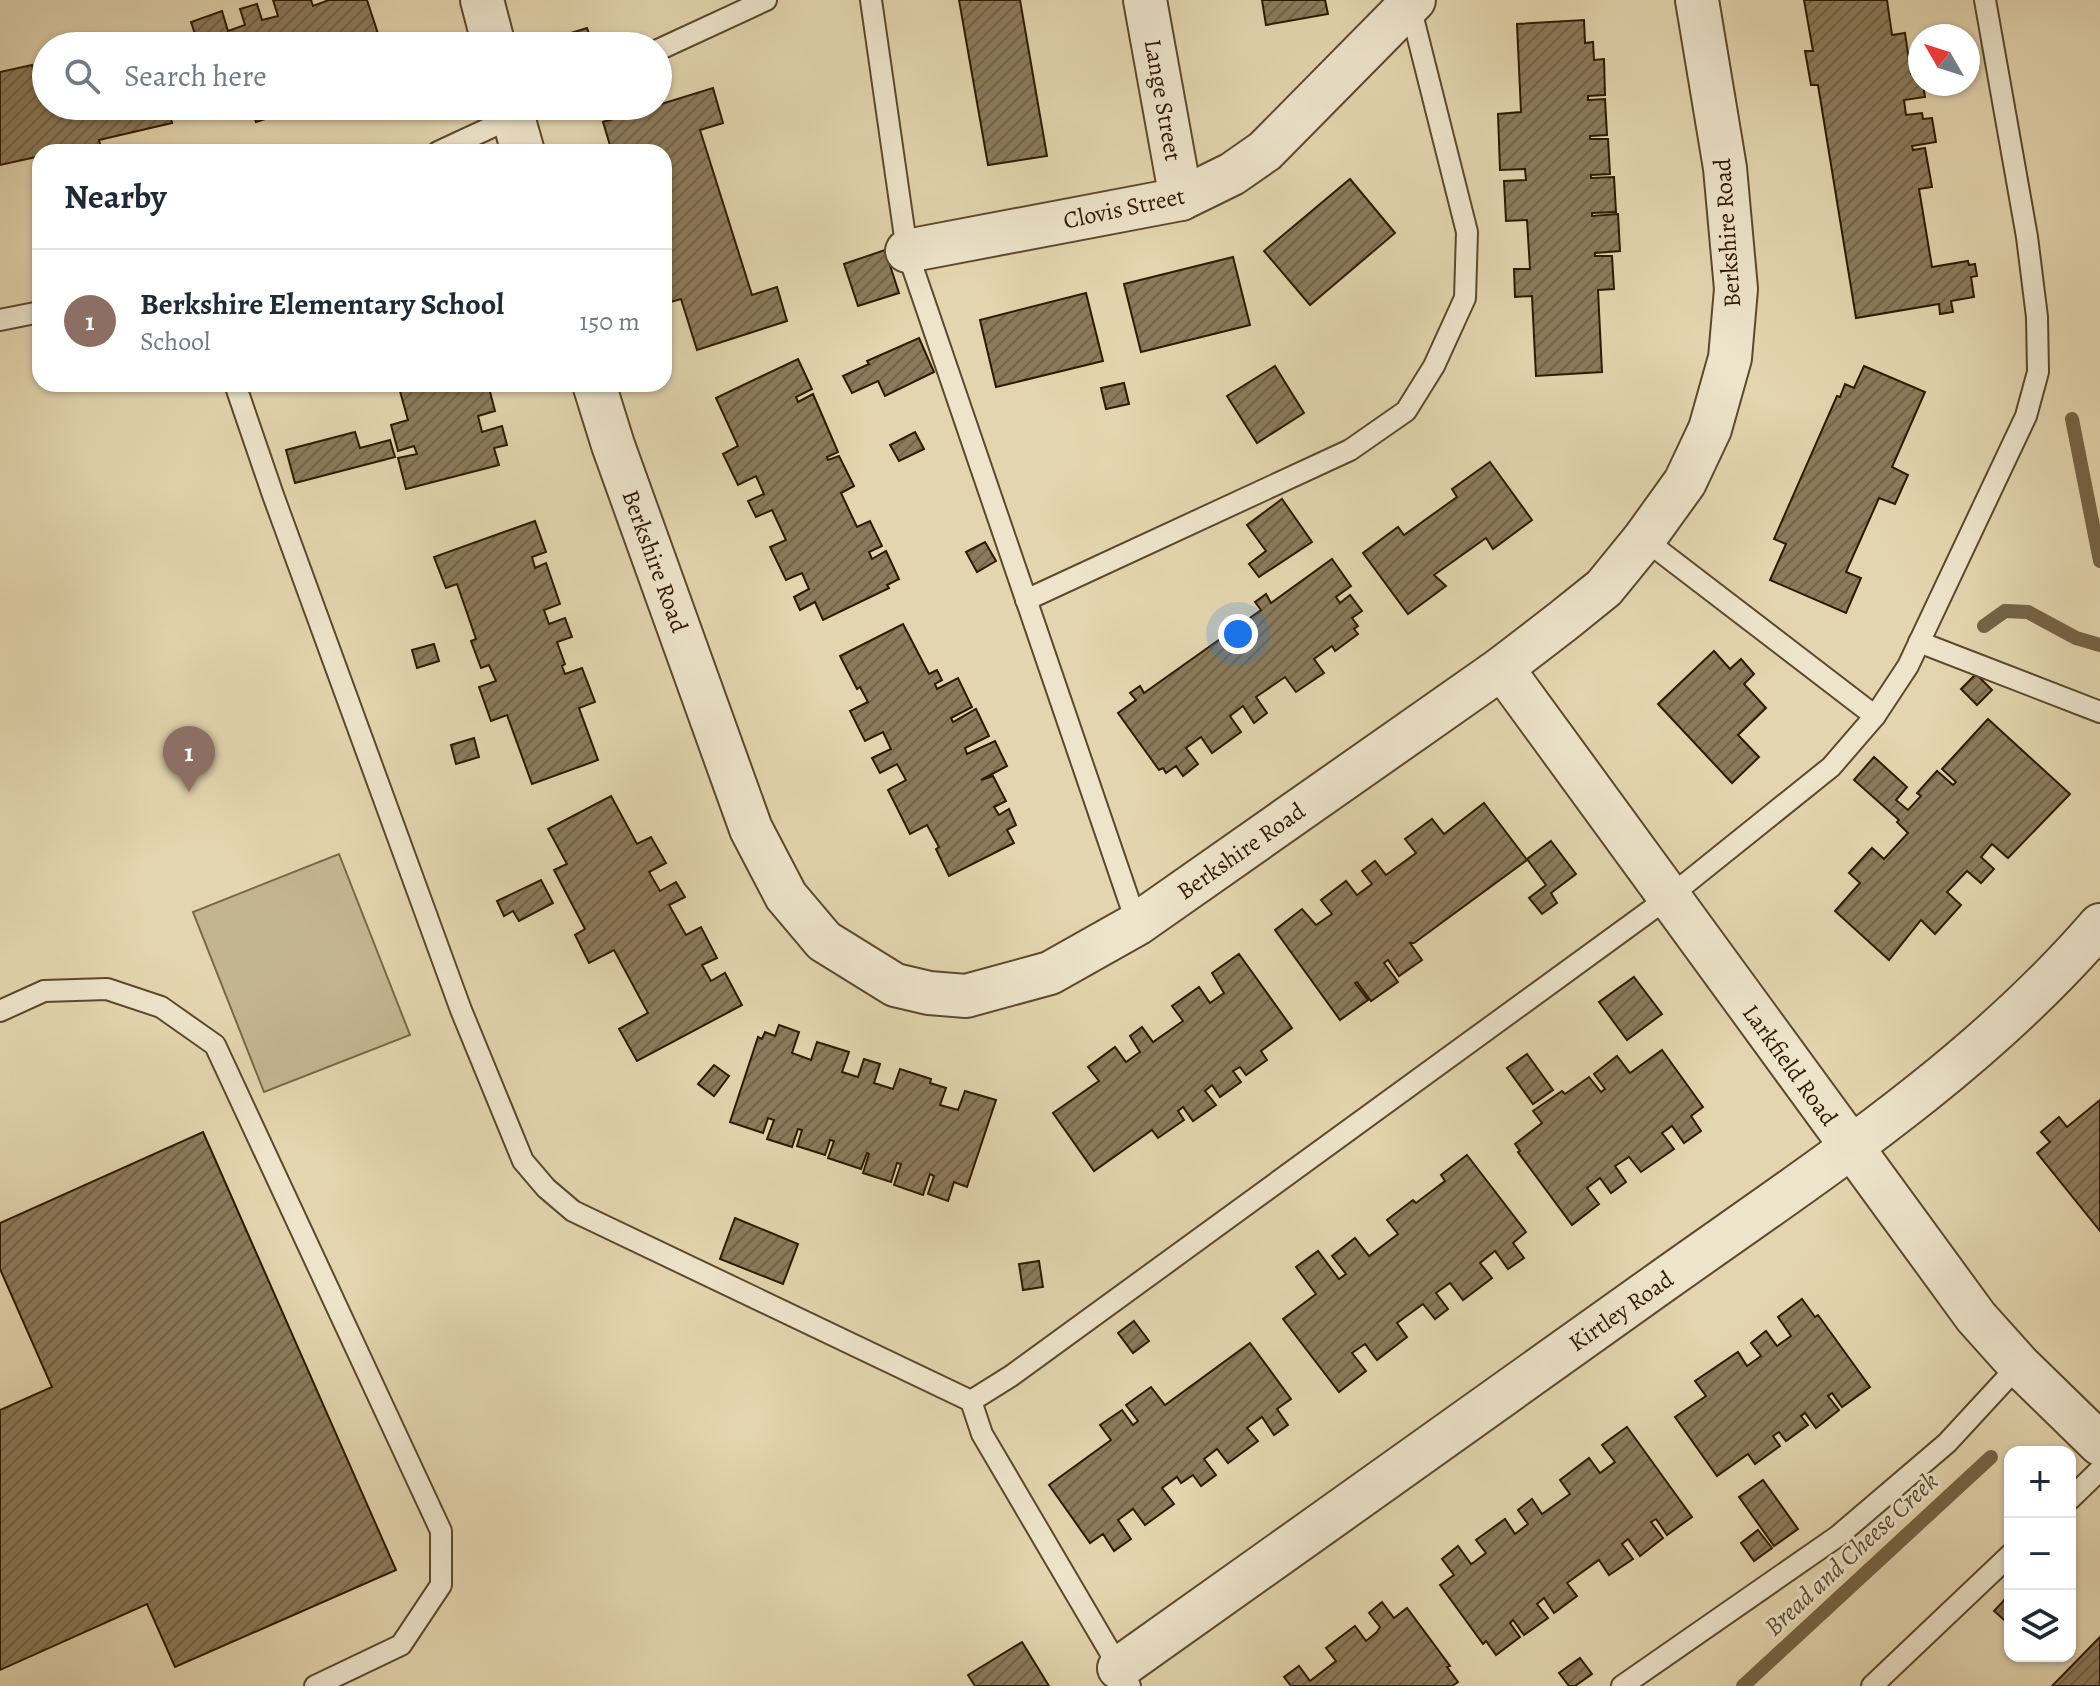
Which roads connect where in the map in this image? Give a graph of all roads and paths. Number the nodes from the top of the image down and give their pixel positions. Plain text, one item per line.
1 (482, 0) edge
2 (766, 0) edge
3 (871, 0) edge
4 (1145, 0) edge
5 (1697, 0) edge
6 (1985, 0) edge
7 (1410, 2) edge
8 (490, 32) edge
9 (672, 44) edge
10 (521, 120) edge
11 (459, 144) edge
12 (1181, 199) junction
13 (907, 251) junction
14 (32, 314) edge
15 (0, 320) edge
16 (238, 392) edge
17 (596, 392) edge
18 (1644, 539) junction
19 (1026, 600) junction
20 (1919, 642) junction
21 (1502, 668) junction
22 (2100, 712) edge
23 (1875, 716) junction
24 (1669, 897) junction
25 (1137, 924) junction
26 (2100, 925) edge
27 (0, 1011) edge
28 (1851, 1148) junction
29 (2019, 1365) junction
30 (971, 1401) junction
31 (2100, 1444) edge
32 (2100, 1470) edge
33 (2076, 1493) edge
34 (2004, 1561) edge
35 (1124, 1677) edge
36 (315, 1686) edge
37 (1622, 1686) edge
38 (1872, 1686) edge

1 - 8 street
2 - 9 lane
3 - 13 lane
4 - 12 street, Lange Street
5 - 18 street, Berkshire Road
6 - 20 lane
7 - 12 street, Clovis Street
7 - 19 lane
10 - 11 lane
12 - 13 street, Clovis Street
13 - 19 lane
14 - 15 lane
16 - 30 lane
17 - 25 street, Berkshire Road
18 - 21 street, Berkshire Road
18 - 23 lane
19 - 25 lane
20 - 22 lane
20 - 23 lane
21 - 24 street, Larkfield Road
21 - 25 street, Berkshire Road
23 - 24 lane
24 - 28 street, Larkfield Road
24 - 30 lane
26 - 28 street, Kirtley Road
27 - 36 lane
28 - 29 street, Larkfield Road
28 - 35 street, Kirtley Road
29 - 31 street, Larkfield Road
29 - 37 lane
30 - 35 lane
32 - 33 lane
34 - 38 lane

